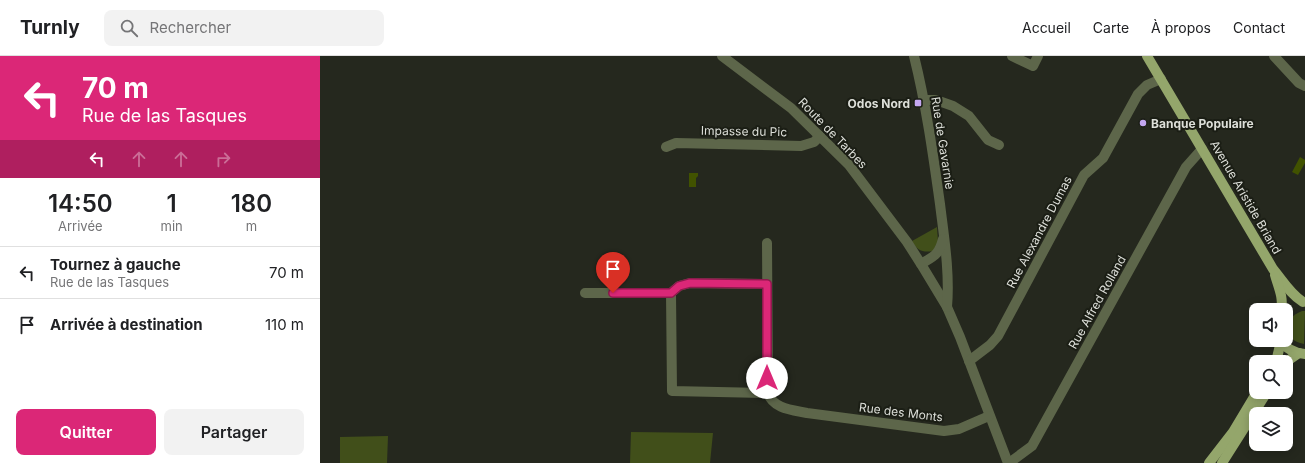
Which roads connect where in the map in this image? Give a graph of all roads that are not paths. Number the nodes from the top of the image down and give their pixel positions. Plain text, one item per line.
1 (722, 56) edge
2 (914, 56) edge
3 (1012, 56) edge
4 (1038, 56) edge
5 (1147, 56) edge
6 (1274, 56) edge
7 (1161, 79) junction
8 (1305, 86) edge
9 (923, 100) junction
10 (820, 136) junction
11 (999, 145) dead end
12 (666, 147) dead end
13 (1202, 149) junction
14 (944, 236) junction
15 (766, 243) dead end
16 (921, 264) junction
17 (946, 265) junction
18 (1273, 269) junction
19 (927, 274) junction
20 (767, 284) junction
21 (585, 292) dead end
22 (671, 293) junction
23 (1304, 302) edge
24 (1283, 303) edge
25 (1293, 304) edge
26 (947, 307) junction
27 (1285, 347) edge
28 (1302, 354) edge
29 (1293, 358) edge
30 (969, 361) junction
31 (768, 393) junction
32 (1253, 399) edge
33 (1263, 399) edge
34 (989, 416) junction
35 (1009, 463) edge
36 (1209, 463) edge
37 (1222, 463) edge

1 - 10 street, Route de Tarbes
2 - 9 street, Rue de Gavarnie
3 - 4 street
5 - 7 main road, Avenue Aristide Briand
6 - 8 street
7 - 13 main road, Avenue Aristide Briand
7 - 30 street, Rue Alexandre Dumas
9 - 11 street
9 - 14 street, Rue de Gavarnie
10 - 12 street, Impasse du Pic
10 - 16 street, Route de Tarbes
13 - 18 main road, Avenue Aristide Briand
13 - 35 street, Rue Alfred Rolland
14 - 16 street, Rue de Gavarnie
14 - 17 street, Rue de Gavarnie
15 - 20 street
16 - 19 street, Route de Tarbes
17 - 19 street
17 - 26 street, Rue de Gavarnie
18 - 23 main road, Avenue Aristide Briand
18 - 24 main road, Avenue Aristide Briand
19 - 26 street, Route de Tarbes
20 - 22 street
20 - 31 street
21 - 22 street
22 - 31 street
23 - 25 main road
26 - 30 street
27 - 28 main road
28 - 29 main road
30 - 34 street
31 - 34 street, Rue des Monts
32 - 36 main road
33 - 37 main road
34 - 35 street

